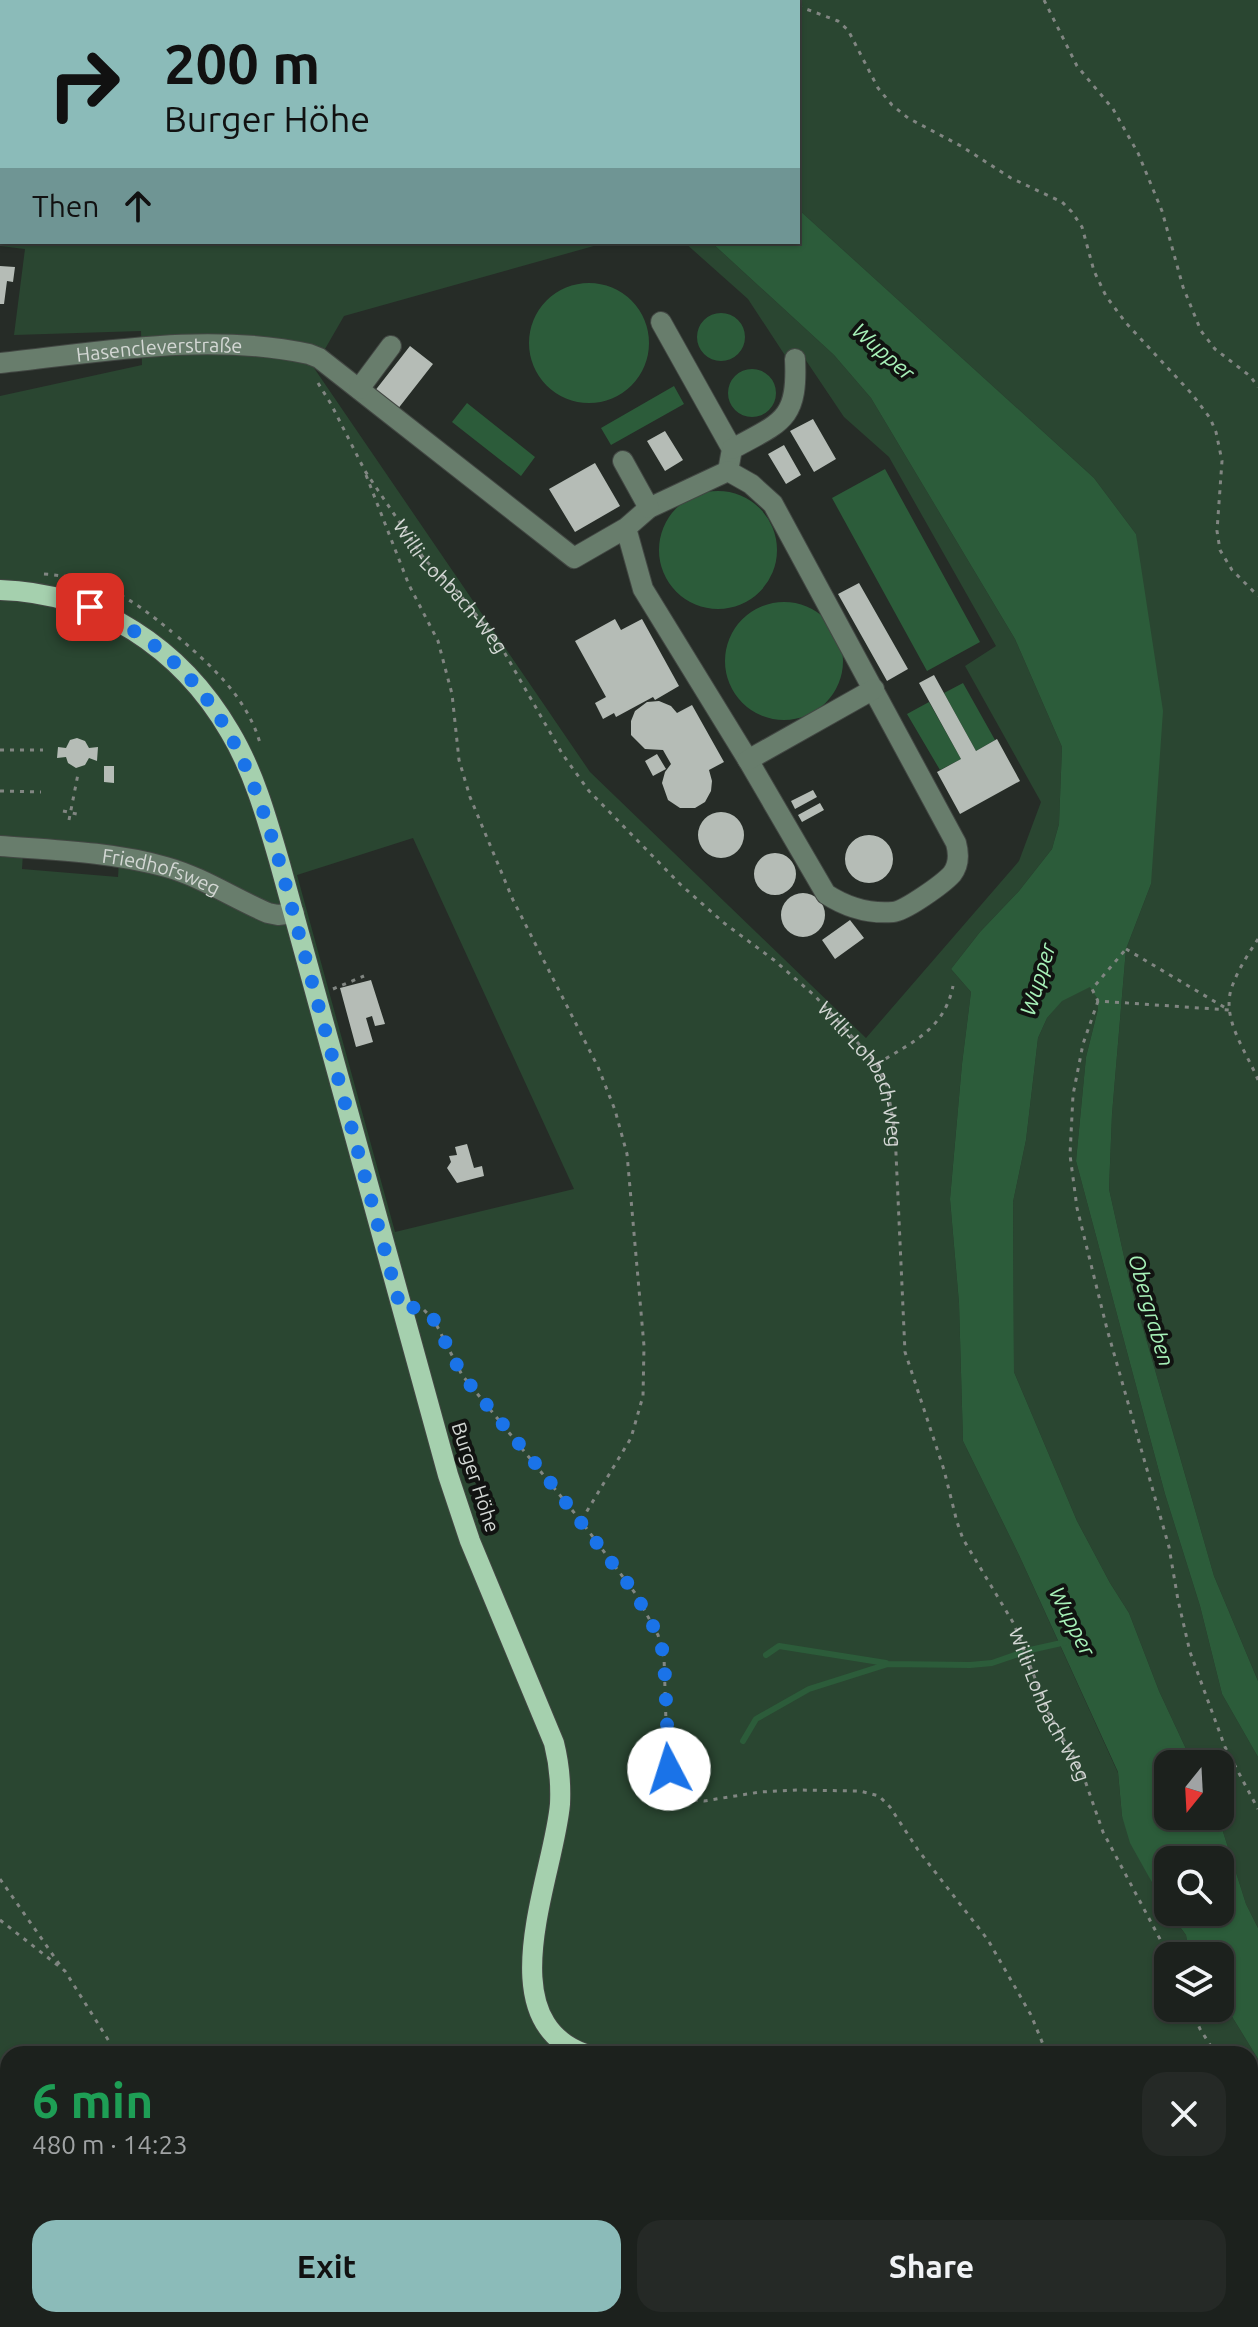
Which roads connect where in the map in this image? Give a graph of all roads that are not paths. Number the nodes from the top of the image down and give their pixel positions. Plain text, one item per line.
1 (661, 322) dead end
2 (391, 346) dead end
3 (795, 359) dead end
4 (0, 363) edge
5 (359, 389) junction
6 (732, 449) junction
7 (623, 461) dead end
8 (728, 471) junction
9 (649, 508) junction
10 (626, 528) junction
11 (0, 590) edge
12 (874, 689) junction
13 (748, 760) junction
14 (0, 846) edge
15 (294, 913) junction
16 (568, 2046) edge

1 - 6 lane
2 - 5 lane
3 - 6 lane
4 - 5 lane, Hasencleverstraße
5 - 10 lane
6 - 8 lane
7 - 9 lane
8 - 9 lane
8 - 12 lane
9 - 10 lane
10 - 13 lane
11 - 15 main road, Burger Höhe
12 - 13 lane
12 - 13 lane
14 - 15 lane, Friedhofsweg
15 - 16 main road, Burger Höhe

